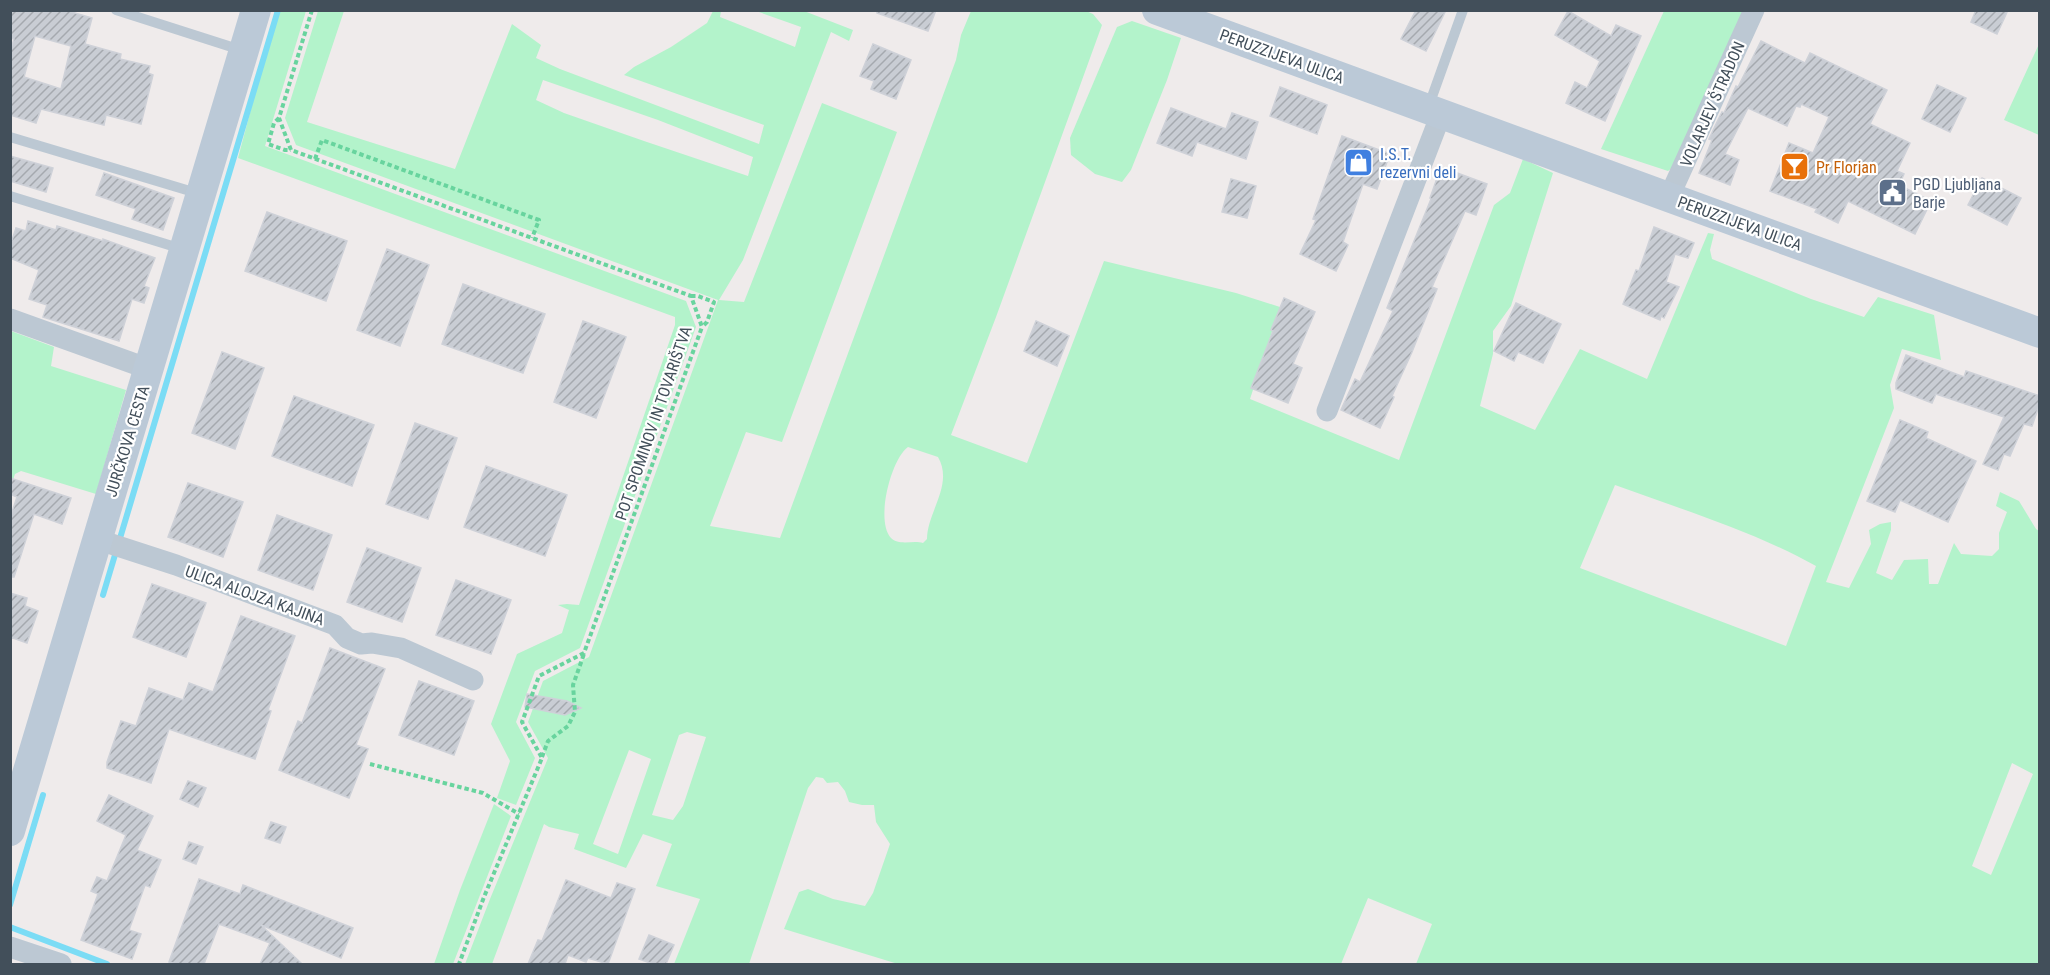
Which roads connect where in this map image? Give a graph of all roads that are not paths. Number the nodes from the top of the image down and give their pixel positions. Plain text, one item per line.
1 (116, 10) edge
2 (256, 10) edge
3 (1157, 10) edge
4 (1463, 10) edge
5 (1754, 10) edge
6 (244, 51) junction
7 (1434, 111) junction
8 (10, 137) edge
9 (201, 194) junction
10 (10, 196) edge
11 (1669, 197) junction
12 (185, 249) junction
13 (10, 319) edge
14 (2040, 333) edge
15 (149, 369) junction
16 (1327, 411) dead end
17 (113, 544) junction
18 (473, 680) dead end
19 (16, 793) edge
20 (10, 831) edge
21 (10, 947) edge
22 (61, 964) edge

1 - 6 lane
2 - 6 main road, JURČKOVA CESTA
3 - 7 main road, PERUZZIJEVA ULICA
4 - 7 lane
5 - 11 street, VOLARJEV ŠTRADON
6 - 9 main road, JURČKOVA CESTA
7 - 11 main road, PERUZZIJEVA ULICA
7 - 16 street
8 - 9 lane
9 - 12 main road, JURČKOVA CESTA
10 - 12 lane
11 - 14 main road, PERUZZIJEVA ULICA
12 - 15 main road, JURČKOVA CESTA
13 - 15 street
15 - 17 main road, JURČKOVA CESTA
17 - 18 street, ULICA ALOJZA KAJINA
17 - 19 main road, JURČKOVA CESTA
19 - 20 main road, JURČKOVA CESTA
21 - 22 street

